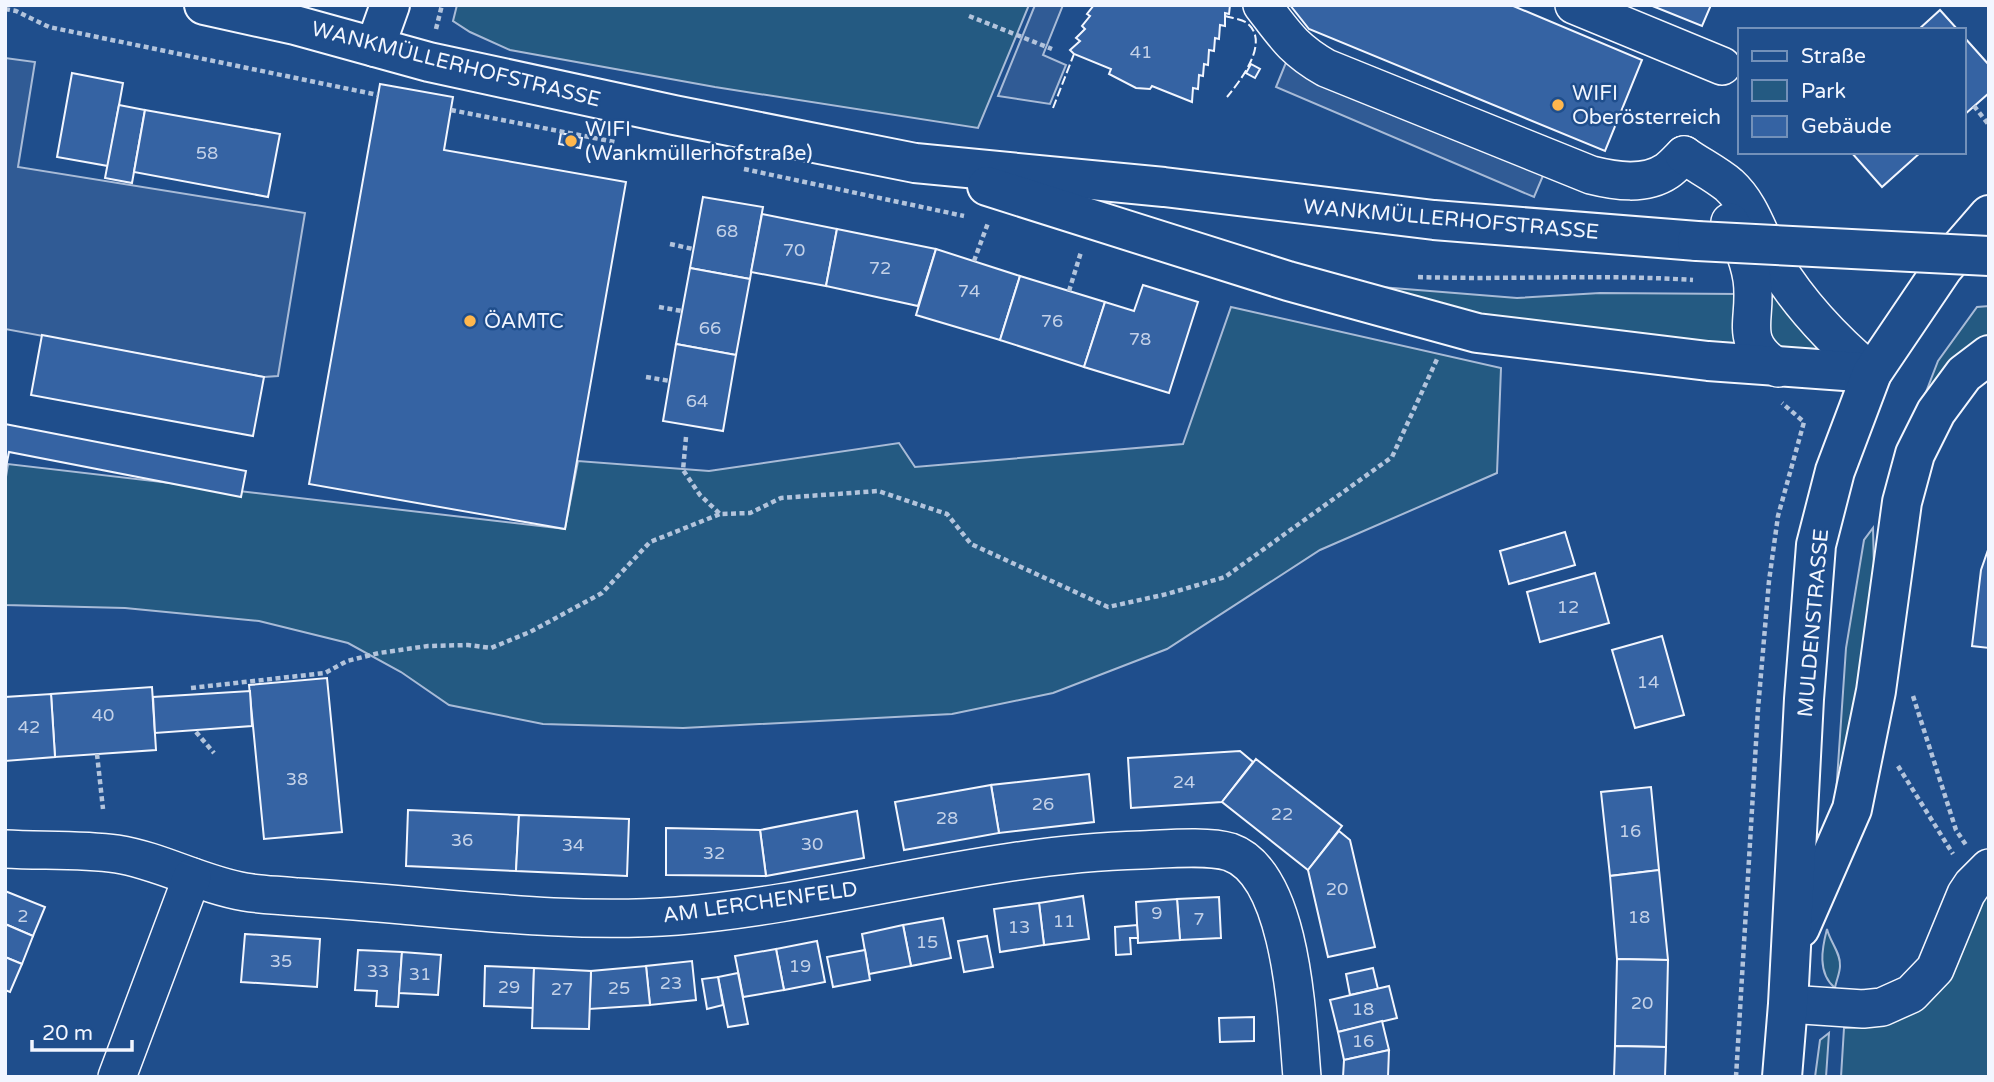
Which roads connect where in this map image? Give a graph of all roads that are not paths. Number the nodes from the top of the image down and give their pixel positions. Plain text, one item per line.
1 (204, 5) edge
2 (390, 5) edge
3 (1262, 5) edge
4 (1574, 5) edge
5 (375, 47) junction
6 (1722, 66) dead end
7 (1684, 155) junction
8 (915, 163) junction
9 (1989, 215) edge
10 (1989, 256) edge
11 (1989, 355) edge
12 (1778, 368) junction
13 (1872, 373) junction
14 (5, 849) edge
15 (1980, 876) edge
16 (192, 877) junction
17 (1789, 952) junction
18 (1788, 1004) junction
19 (117, 1077) edge
20 (1302, 1077) edge
21 (1782, 1077) edge

1 - 5 main road, WANKMÜLLERHOFSTRASSE
2 - 5 main road
3 - 7 street
4 - 6 street
5 - 8 main road, WANKMÜLLERHOFSTRASSE
7 - 12 street
7 - 13 street
8 - 10 main road, WANKMÜLLERHOFSTRASSE, bridge
8 - 12 main road, WANKMÜLLERHOFSTRASSE
9 - 13 main road, MULDENSTRASSE
11 - 17 main road
12 - 13 main road, WANKMÜLLERHOFSTRASSE
13 - 17 main road, MULDENSTRASSE
14 - 16 street, AM LERCHENFELD
15 - 18 street
16 - 19 street
16 - 20 street, AM LERCHENFELD
17 - 18 main road, MULDENSTRASSE
18 - 21 main road, MULDENSTRASSE

